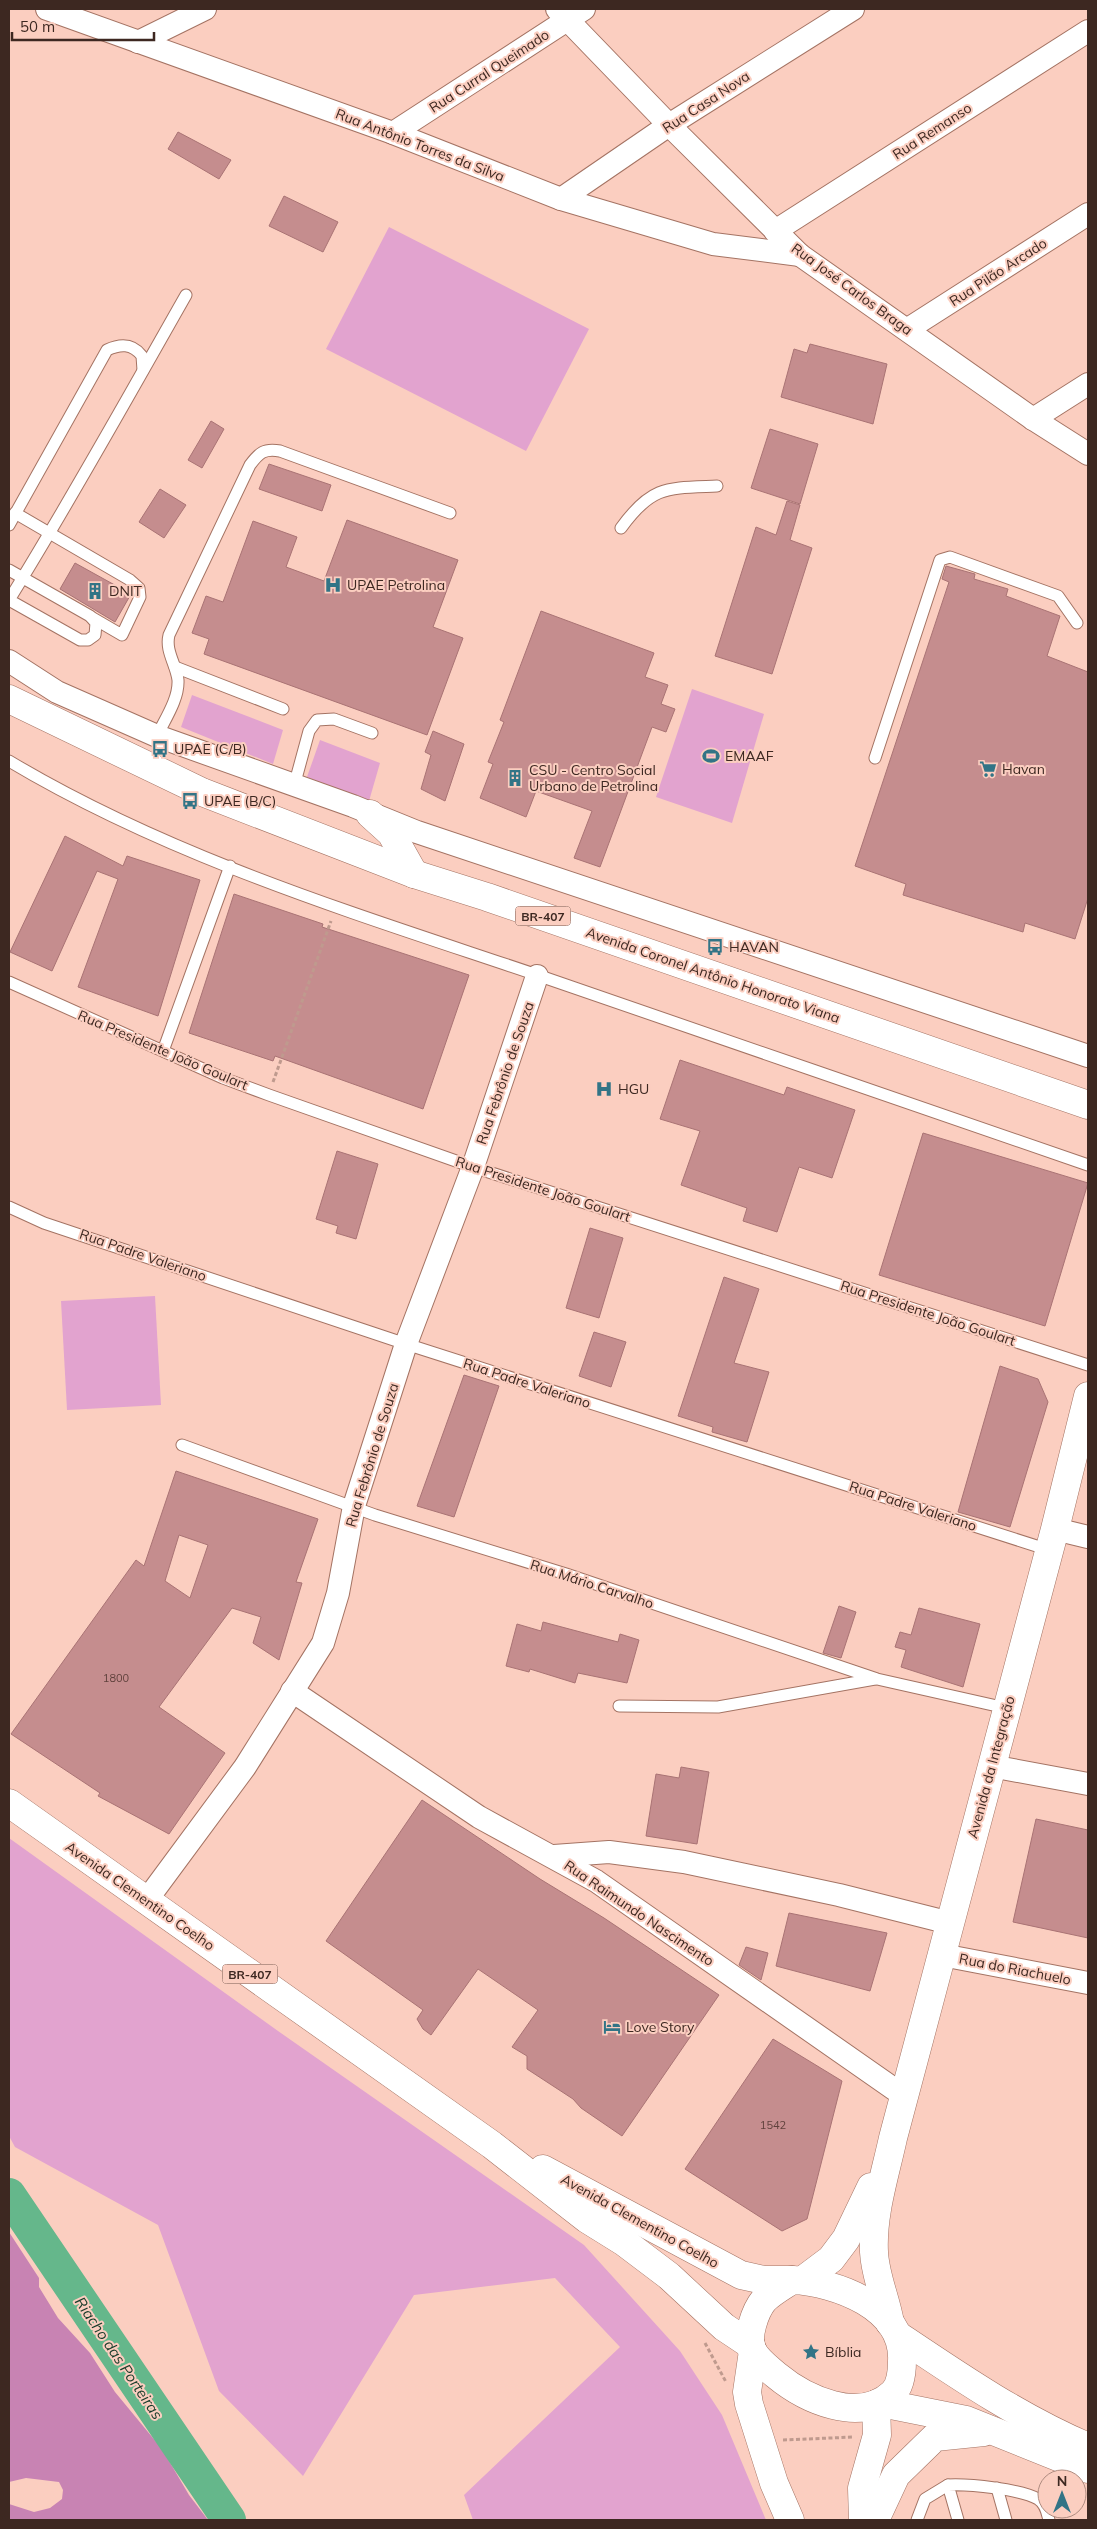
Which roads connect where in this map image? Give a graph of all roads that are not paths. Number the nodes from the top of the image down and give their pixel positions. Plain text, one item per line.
1 (47, 9) edge
2 (205, 9) edge
3 (853, 9) edge
4 (569, 12) edge
5 (1088, 31) edge
6 (138, 42) junction
7 (669, 126) junction
8 (393, 133) junction
9 (560, 199) junction
10 (1088, 214) edge
11 (776, 231) junction
12 (800, 255) junction
13 (186, 295) dead end
14 (908, 329) junction
15 (143, 370) junction
16 (1088, 384) edge
17 (1033, 419) junction
18 (1088, 454) edge
19 (717, 486) dead end
20 (15, 513) junction
21 (450, 513) dead end
22 (9, 525) edge
23 (620, 528) dead end
24 (49, 533) junction
25 (9, 570) edge
26 (22, 578) junction
27 (90, 616) junction
28 (1077, 623) dead end
29 (9, 661) edge
30 (175, 667) junction
31 (9, 699) edge
32 (283, 709) dead end
33 (372, 733) dead end
34 (158, 736) junction
35 (875, 758) dead end
36 (9, 761) edge
37 (294, 786) junction
38 (370, 814) junction
39 (230, 866) junction
40 (414, 874) junction
41 (537, 976) junction
42 (9, 982) edge
43 (163, 1051) junction
44 (1088, 1056) edge
45 (1088, 1105) edge
46 (1088, 1165) edge
47 (473, 1167) junction
48 (9, 1207) edge
49 (406, 1344) junction
50 (1088, 1365) edge
51 (1088, 1396) edge
52 (182, 1445) dead end
53 (354, 1506) junction
54 (1088, 1537) edge
55 (1052, 1539) junction
56 (877, 1679) junction
57 (292, 1691) junction
58 (619, 1706) dead end
59 (1006, 1708) junction
60 (991, 1766) junction
61 (1088, 1784) edge
62 (9, 1802) edge
63 (554, 1856) junction
64 (146, 1901) junction
65 (950, 1923) junction
66 (942, 1955) junction
67 (1088, 1983) edge
68 (904, 2096) junction
69 (893, 2138) junction
70 (492, 2145) junction
71 (798, 2280) junction
72 (895, 2329) junction
73 (752, 2348) junction
74 (879, 2403) junction
75 (998, 2432) junction
76 (1088, 2447) edge
77 (1088, 2469) edge
78 (948, 2485) junction
79 (997, 2488) junction
80 (790, 2520) edge
81 (863, 2520) edge
82 (875, 2520) edge
83 (916, 2520) edge
84 (958, 2520) edge
85 (1006, 2520) edge
86 (1049, 2520) edge

1 - 6 street, Rua Antônio Torres da Silva
2 - 6 street
3 - 7 street, Rua Casa Nova
4 - 7 street, Rua José Carlos Braga
4 - 8 street, Rua Curral Queimado
5 - 11 street, Rua Remanso
6 - 8 street, Rua Antônio Torres da Silva
7 - 9 street, Rua Casa Nova
7 - 11 street, Rua José Carlos Braga
8 - 9 street, Rua Antônio Torres da Silva
9 - 12 street, Rua Antônio Torres da Silva
10 - 14 street, Rua Pilão Arcado
11 - 12 street, Rua José Carlos Braga
12 - 14 street, Rua José Carlos Braga
13 - 15 lane
14 - 17 street, Rua José Carlos Braga
15 - 20 lane
15 - 24 lane
16 - 17 street
17 - 18 street, Rua José Carlos Braga
19 - 23 lane
20 - 22 lane
20 - 24 lane
21 - 30 lane
24 - 26 lane
24 - 27 lane
25 - 26 lane
26 - 27 lane
26 - 27 lane
28 - 35 lane
29 - 34 street
30 - 32 lane
30 - 34 lane
31 - 40 main road, Avenida Coronel Antônio Honorato Viana / BR-407
33 - 37 lane
34 - 37 street
36 - 39 lane
37 - 38 street
38 - 40 main road
38 - 44 street
39 - 41 lane
39 - 43 lane
40 - 45 main road, Avenida Coronel Antônio Honorato Viana / BR-407
41 - 46 lane
41 - 47 street, Rua Febrônio de Souza
42 - 43 lane, Rua Presidente João Goulart
43 - 47 lane, Rua Presidente João Goulart
47 - 49 street, Rua Febrônio de Souza
47 - 50 lane, Rua Presidente João Goulart
48 - 49 lane, Rua Padre Valeriano
49 - 53 street, Rua Febrônio de Souza
49 - 55 lane, Rua Padre Valeriano
51 - 55 main road, Avenida da Integração
52 - 53 lane, Rua Mário Carvalho
53 - 56 lane, Rua Mário Carvalho
53 - 57 street, Rua Febrônio de Souza
54 - 55 street
55 - 59 main road, Avenida da Integração
56 - 58 lane
56 - 59 lane, Rua Mário Carvalho
57 - 63 street, Rua Raimundo Nascimento
57 - 64 street, Rua Febrônio de Souza
59 - 60 main road, Avenida da Integração
60 - 61 street
60 - 65 main road, Avenida da Integração
62 - 64 main road, Avenida Clementino Coelho / BR-407
63 - 65 street
63 - 68 street, Rua Raimundo Nascimento
64 - 70 main road, Avenida Clementino Coelho / BR-407
65 - 66 main road, Avenida da Integração
66 - 67 street, Rua do Riachuelo
66 - 68 main road, Avenida da Integração
68 - 69 main road, Avenida da Integração
69 - 71 main road, Avenida da Integração
69 - 72 main road, Avenida da Integração
70 - 71 main road, Avenida Clementino Coelho
70 - 73 main road, Avenida Clementino Coelho
71 - 72 main road
71 - 73 main road
72 - 74 main road
72 - 76 main road
73 - 74 main road
73 - 80 main road
74 - 75 main road
74 - 81 main road
75 - 77 main road
75 - 82 main road
78 - 79 lane
78 - 83 lane
78 - 84 lane
79 - 85 lane
79 - 86 lane

